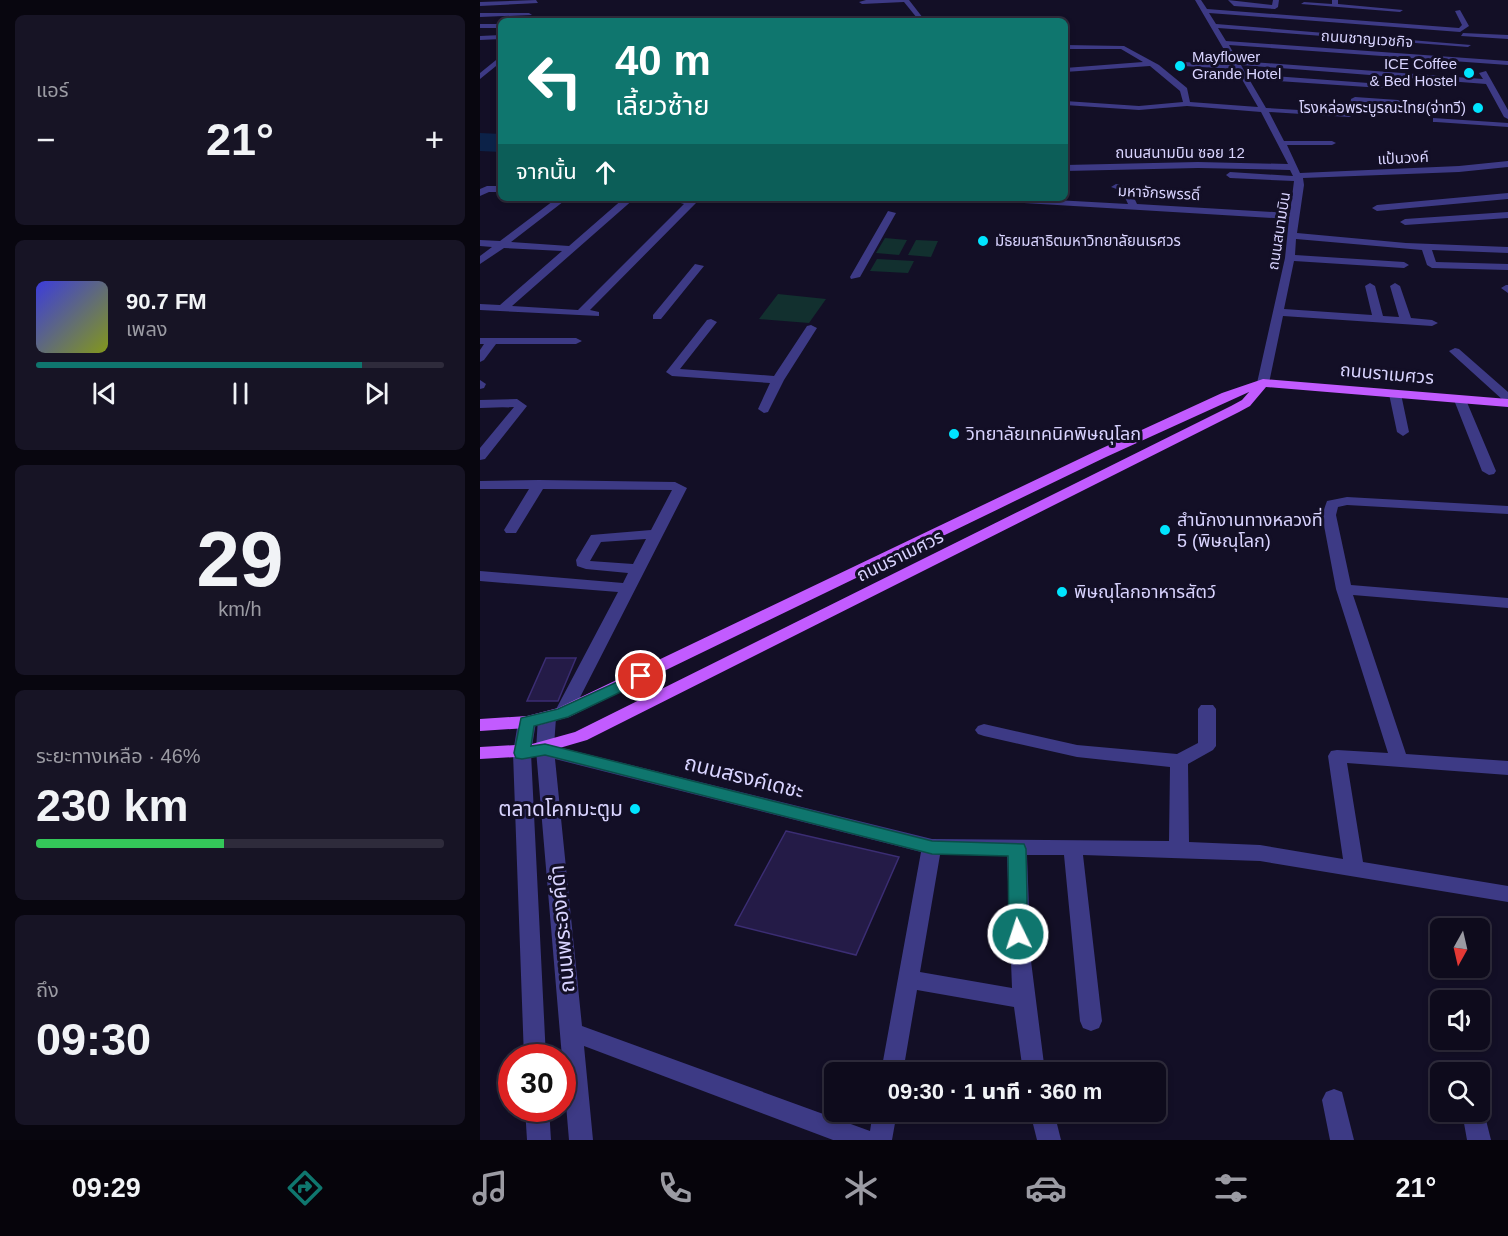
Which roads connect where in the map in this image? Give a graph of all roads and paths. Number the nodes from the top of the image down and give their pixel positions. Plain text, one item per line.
1 (906, 0) edge
2 (1198, 0) edge
3 (1231, 0) edge
4 (1276, 0) edge
5 (537, 1) edge
6 (862, 2) dead end
7 (1335, 3) edge
8 (480, 4) edge
9 (1304, 4) dead end
10 (1260, 6) junction
11 (1352, 7) junction
12 (904, 9) dead end
13 (915, 9) junction
14 (1313, 10) dead end
15 (1400, 10) dead end
16 (1204, 11) junction
17 (1458, 11) dead end
18 (480, 15) edge
19 (1254, 15) junction
20 (527, 18) edge
21 (920, 18) edge
22 (1312, 19) junction
23 (1351, 22) junction
24 (498, 26) edge
25 (480, 27) edge
26 (1215, 30) junction
27 (1461, 32) junction
28 (498, 37) edge
29 (480, 38) edge
30 (1331, 38) junction
31 (1505, 40) edge
32 (1223, 43) junction
33 (1411, 43) dead end
34 (1468, 45) junction
35 (1068, 47) edge
36 (1082, 47) junction
37 (1398, 47) dead end
38 (1328, 50) junction
39 (1366, 53) junction
40 (1086, 56) dead end
41 (1411, 56) junction
42 (498, 60) edge
43 (498, 61) edge
44 (1477, 61) junction
45 (480, 63) edge
46 (1508, 63) edge
47 (1151, 64) junction
48 (1183, 64) dead end
49 (1237, 65) junction
50 (1364, 68) junction
51 (1068, 69) edge
52 (1428, 69) dead end
53 (480, 77) edge
54 (1487, 82) junction
55 (1363, 85) junction
56 (1382, 86) dead end
57 (1125, 96) dead end
58 (1398, 102) dead end
59 (1504, 102) edge
60 (1068, 104) edge
61 (1187, 104) junction
62 (1121, 106) junction
63 (1264, 110) junction
64 (1508, 117) edge
65 (1436, 120) dead end
66 (1508, 125) edge
67 (1281, 143) junction
68 (1332, 143) dead end
69 (1508, 164) edge
70 (1068, 168) edge
71 (1297, 174) junction
72 (1200, 175) dead end
73 (1116, 187) dead end
74 (498, 189) edge
75 (480, 193) edge
76 (1508, 196) edge
77 (558, 201) edge
78 (627, 201) edge
79 (682, 201) edge
80 (1027, 201) edge
81 (1134, 207) junction
82 (1377, 208) dead end
83 (1499, 208) dead end
84 (891, 213) dead end
85 (1508, 214) edge
86 (1294, 216) junction
87 (1405, 222) dead end
88 (1292, 236) junction
89 (480, 243) edge
90 (502, 245) junction
91 (1426, 247) junction
92 (572, 249) junction
93 (1508, 250) edge
94 (1290, 258) junction
95 (480, 261) edge
96 (1404, 265) dead end
97 (699, 266) dead end
98 (1508, 267) edge
99 (855, 277) dead end
100 (1395, 285) dead end
101 (1370, 286) dead end
102 (503, 308) junction
103 (482, 309) edge
104 (1278, 312) junction
105 (581, 314) junction
106 (595, 314) dead end
107 (657, 317) dead end
108 (1378, 320) junction
109 (1406, 321) junction
110 (711, 322) dead end
111 (1432, 323) dead end
112 (811, 328) dead end
113 (480, 341) edge
114 (493, 341) junction
115 (576, 341) dead end
116 (1455, 351) dead end
117 (480, 358) edge
118 (778, 380) junction
119 (1263, 383) junction
120 (1395, 394) junction
121 (1508, 398) edge
122 (1460, 400) junction
123 (1508, 403) edge
124 (480, 404) edge
125 (764, 409) dead end
126 (1403, 432) dead end
127 (1101, 454) junction
128 (480, 456) edge
129 (1123, 466) junction
130 (1489, 471) dead end
131 (539, 484) junction
132 (480, 485) edge
133 (1508, 510) edge
134 (512, 530) dead end
135 (656, 534) junction
136 (638, 569) junction
137 (480, 576) edge
138 (627, 588) junction
139 (1344, 589) junction
140 (1508, 603) edge
141 (677, 659) junction
142 (698, 678) junction
143 (1207, 709) dead end
144 (555, 716) junction
145 (526, 722) junction
146 (480, 724) edge
147 (984, 730) dead end
148 (545, 750) junction
149 (480, 753) edge
150 (522, 753) junction
151 (1179, 761) junction
152 (1399, 761) junction
153 (1508, 768) edge
154 (932, 847) junction
155 (1017, 849) junction
156 (1073, 850) junction
157 (1179, 850) junction
158 (1354, 870) junction
159 (1508, 894) edge
160 (908, 979) junction
161 (1024, 999) junction
162 (1091, 1021) dead end
163 (572, 1032) junction
164 (534, 1044) edge
165 (894, 1062) edge
166 (1033, 1062) edge
167 (1334, 1100) dead end
168 (538, 1122) edge
169 (883, 1122) edge
170 (1044, 1122) edge
171 (1476, 1122) edge
172 (539, 1140) edge
173 (581, 1140) edge
174 (864, 1140) edge
175 (880, 1140) edge
176 (1049, 1140) edge
177 (1342, 1140) edge
178 (1479, 1140) edge

1 - 6 street
1 - 13 street
2 - 16 street, ถนนสนามบิน
3 - 10 street
4 - 10 street
5 - 8 street
5 - 20 street
7 - 9 street
7 - 11 street
10 - 19 street
11 - 15 street
11 - 23 street
12 - 13 street
13 - 21 street
14 - 22 street
16 - 19 street
16 - 26 street, ถนนสนามบิน
17 - 27 street
18 - 20 street
19 - 22 street
22 - 23 street
23 - 27 street
24 - 25 street
26 - 30 street
26 - 32 street, ถนนสนามบิน
27 - 31 street
27 - 34 street
28 - 29 street
30 - 34 street
30 - 37 street
30 - 38 street
32 - 38 street, ถนนชาญเวชกิจ
32 - 49 street, ถนนสนามบิน
33 - 41 street
34 - 44 street
35 - 36 street
36 - 40 street
36 - 47 street
38 - 39 street, ถนนชาญเวชกิจ
39 - 41 street, ถนนชาญเวชกิจ
39 - 50 street
41 - 44 street, ถนนชาญเวชกิจ
42 - 45 street
43 - 53 street
44 - 46 street, ถนนชาญเวชกิจ
44 - 54 street
47 - 51 street
47 - 61 street
48 - 49 street
49 - 50 street
49 - 55 street
49 - 63 street, ถนนสนามบิน
50 - 52 street
50 - 54 street
50 - 55 street
54 - 59 street
55 - 56 street
57 - 62 street
58 - 63 street
59 - 64 street
60 - 62 street
61 - 62 street
61 - 63 street
63 - 67 street, ถนนสนามบิน
65 - 66 street
67 - 68 street
67 - 71 street, ถนนสนามบิน
69 - 71 street, แป้นวงค์
70 - 71 street, ถนนสนามบิน ซอย 12
71 - 72 street
71 - 86 street, ถนนสนามบิน
73 - 81 street
74 - 75 street
76 - 82 street
77 - 90 street
78 - 92 street
79 - 105 street
80 - 81 street, มหาจักรพรรดิ์
81 - 86 street, มหาจักรพรรดิ์
83 - 85 street
84 - 99 street
85 - 87 street
86 - 88 street, ถนนสนามบิน
88 - 91 street
88 - 94 street, ถนนสนามบิน
89 - 90 street
90 - 92 street
90 - 95 street
91 - 93 street
91 - 98 street
92 - 102 street
94 - 96 street
94 - 104 street, ถนนสนามบิน
97 - 107 street
100 - 109 street
101 - 108 street
102 - 103 street
102 - 105 street
104 - 108 street
104 - 119 street, ถนนสนามบิน
105 - 106 street
108 - 109 street
109 - 111 street
110 - 118 street
112 - 118 street
113 - 114 street
114 - 115 street
114 - 117 street
116 - 121 street
118 - 125 street
119 - 120 main road, ถนนราเมศวร
119 - 127 main road, ถนนราเมศวร
119 - 129 main road, ถนนราเมศวร
120 - 122 main road, ถนนราเมศวร
120 - 126 street
122 - 123 main road, ถนนราเมศวร
122 - 130 street
124 - 128 street
127 - 129 main road
127 - 141 main road, ถนนราเมศวร
129 - 142 main road, ถนนราเมศวร
131 - 132 street
131 - 134 street
131 - 135 street
133 - 139 street
135 - 136 street
135 - 136 street
136 - 138 street
137 - 138 street
138 - 144 street
139 - 140 street
139 - 152 street
141 - 142 main road
141 - 144 main road, ถนนราเมศวร
142 - 148 main road, ถนนราเมศวร
143 - 151 street
144 - 145 main road, ถนนราเมศวร
144 - 148 street, ถนนพระองค์ดำ
145 - 146 main road, ถนนราเมศวร
145 - 150 street, ถนนพระองค์ดำ
147 - 151 street
148 - 150 main road, ถนนราเมศวร
148 - 154 street, ถนนสรงค์เดชะ
148 - 163 street, ถนนพระองค์ดำ
149 - 150 main road, ถนนราเมศวร
150 - 164 street, ถนนพระองค์ดำ
151 - 157 street
152 - 153 street
152 - 158 street
154 - 155 street, ถนนสรงค์เดชะ
154 - 160 street
155 - 156 street, ถนนสรงค์เดชะ
155 - 161 street
156 - 157 street, ถนนสรงค์เดชะ
156 - 162 street
157 - 158 street, ถนนสรงค์เดชะ
158 - 159 street, ถนนสรงค์เดชะ
160 - 161 street
160 - 165 street
161 - 166 street
163 - 173 street, ถนนพระองค์ดำ
163 - 174 street
167 - 177 street
168 - 172 street
169 - 175 street
170 - 176 street
171 - 178 street

